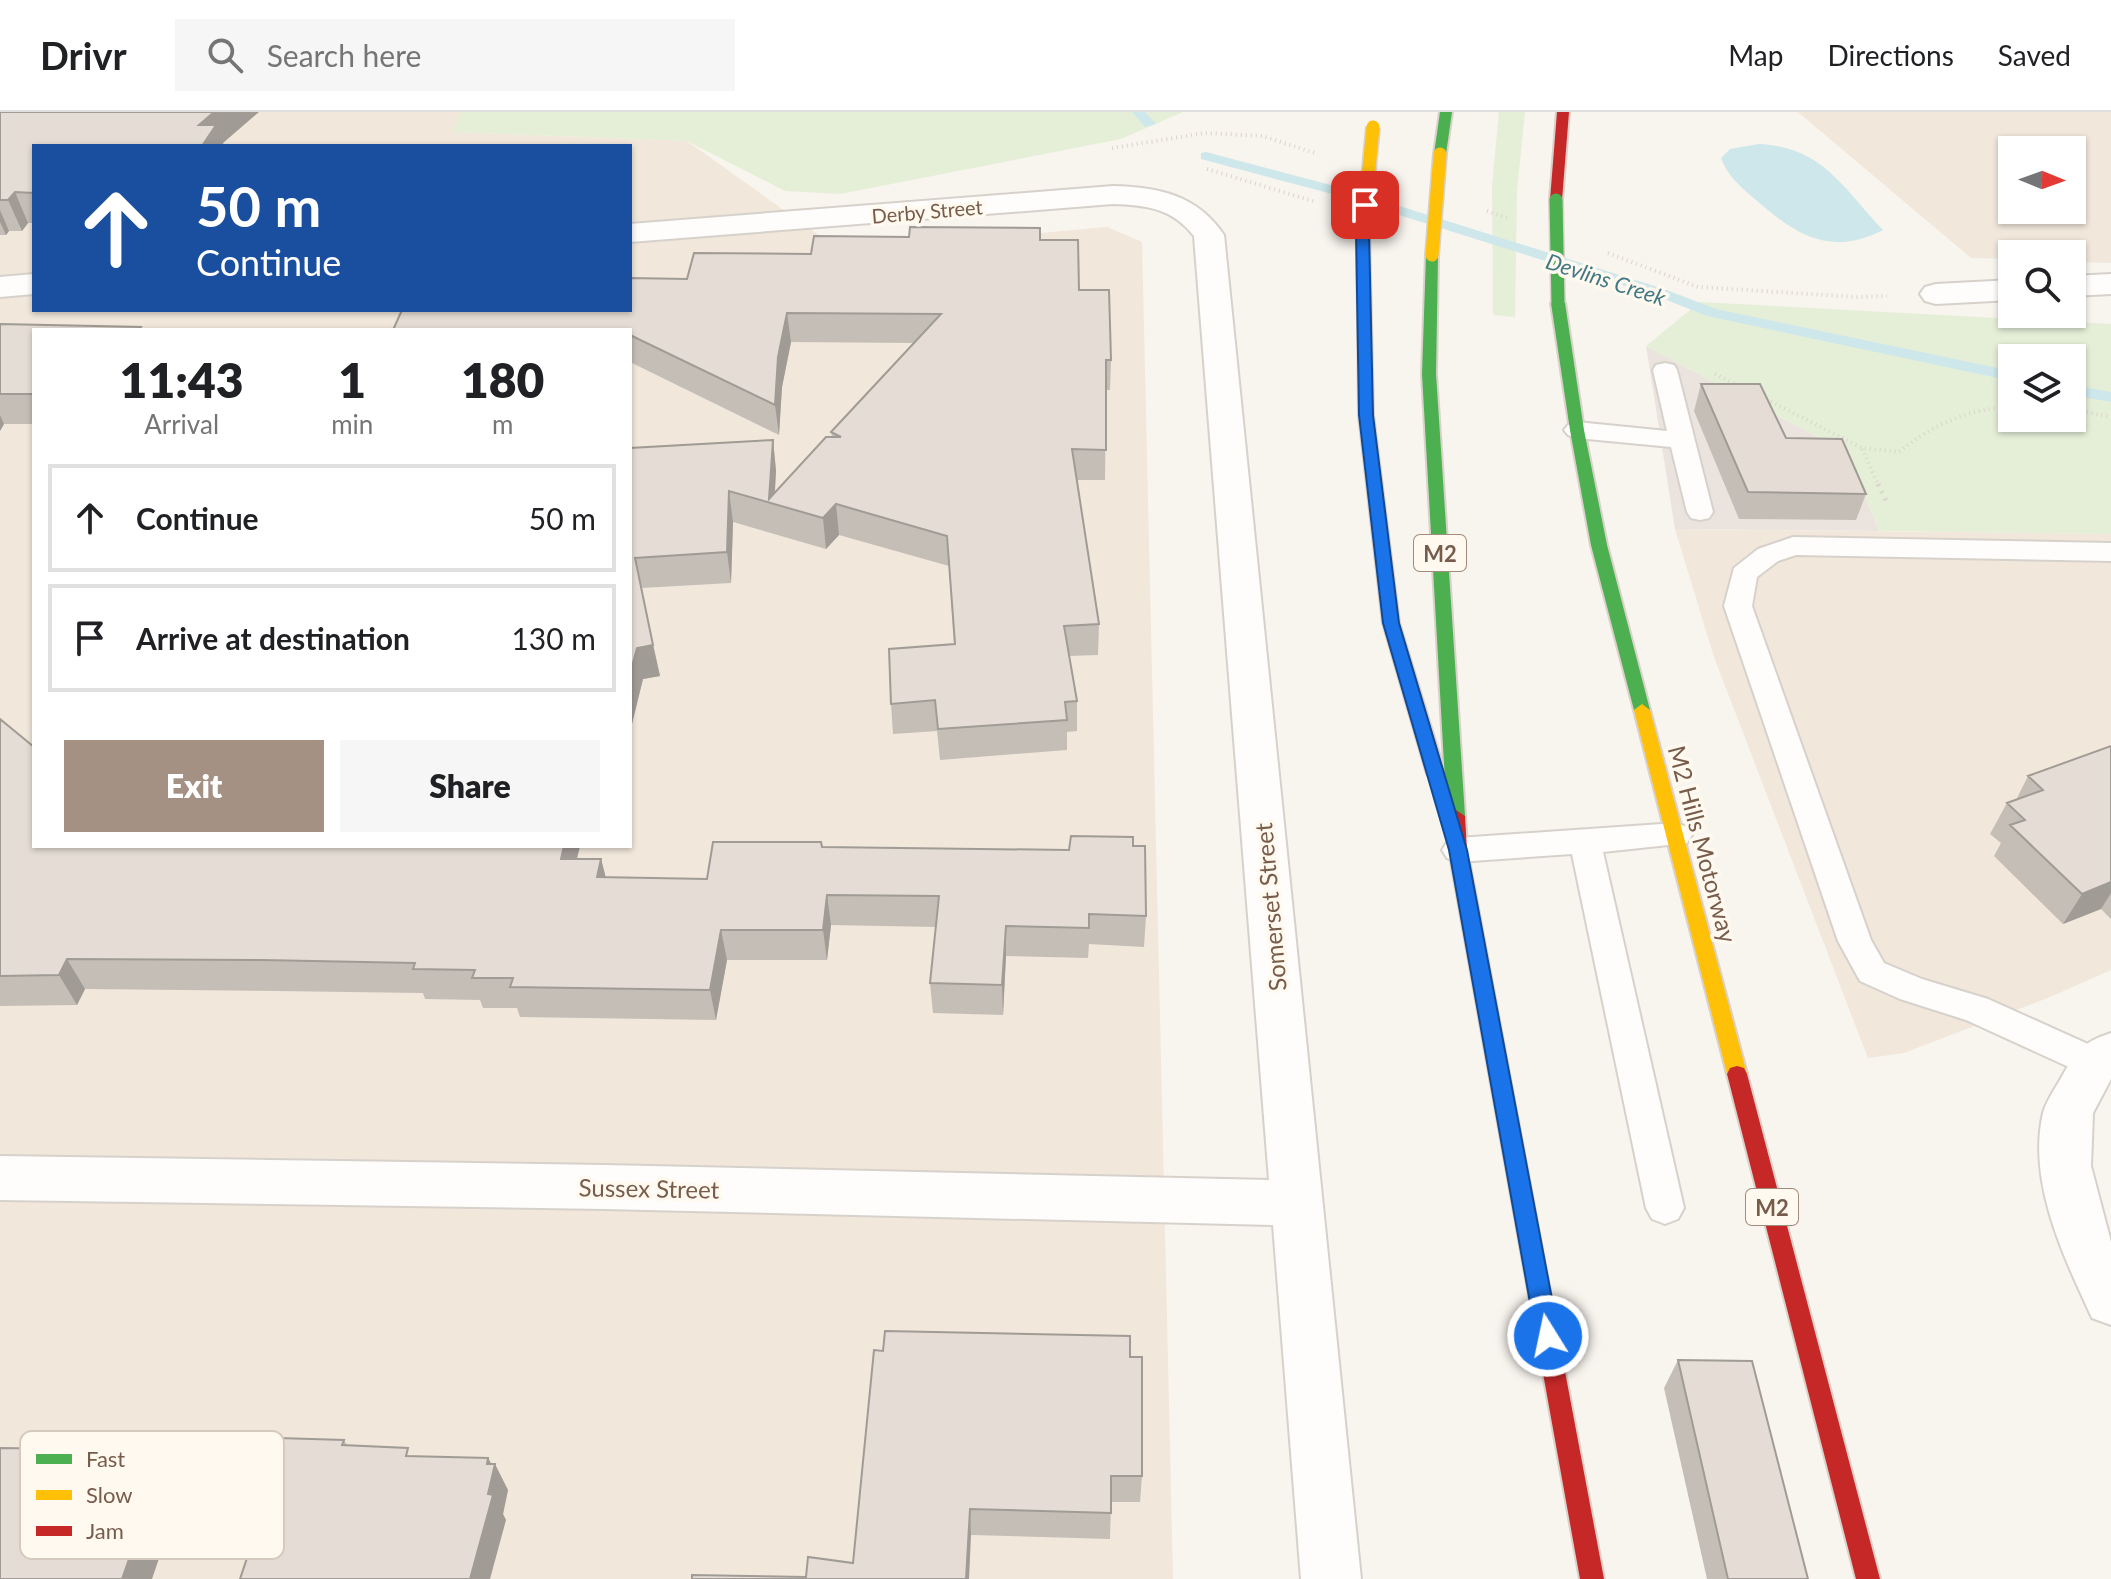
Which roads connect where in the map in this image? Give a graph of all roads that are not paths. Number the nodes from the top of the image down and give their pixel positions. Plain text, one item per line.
1 (1446, 112) edge
2 (1563, 112) edge
3 (1374, 119) edge
4 (632, 233) edge
5 (1209, 235) joint
6 (32, 284) edge
7 (2111, 284) edge
8 (2086, 285) edge
9 (0, 287) edge
10 (1998, 291) edge
11 (1936, 294) road end
12 (1665, 370) dead end
13 (1577, 430) junction
14 (1682, 440) junction
15 (1700, 512) dead end
16 (2111, 552) edge
17 (1676, 835) junction
18 (1585, 841) junction
19 (1458, 850) junction
20 (2103, 1057) edge
21 (0, 1178) edge
22 (1297, 1203) junction
23 (1665, 1208) dead end
24 (2111, 1301) edge
25 (1331, 1579) edge
26 (1592, 1579) edge
27 (1868, 1579) edge

1 - 19 highway, M2, bridge
2 - 13 highway, M2 Hills Motorway / M2, bridge
3 - 19 highway, bridge
4 - 5 street, Derby Street
5 - 22 street, Somerset Street
6 - 9 street
7 - 8 street
10 - 11 street
12 - 14 lane
13 - 14 lane
13 - 17 highway, M2 Hills Motorway / M2
14 - 15 lane
16 - 20 lane
17 - 18 lane
17 - 27 highway, M2 Hills Motorway / M2
18 - 19 lane
18 - 23 lane
19 - 26 highway, M2
20 - 24 street
21 - 22 street, Sussex Street
22 - 25 street, Somerset Street

